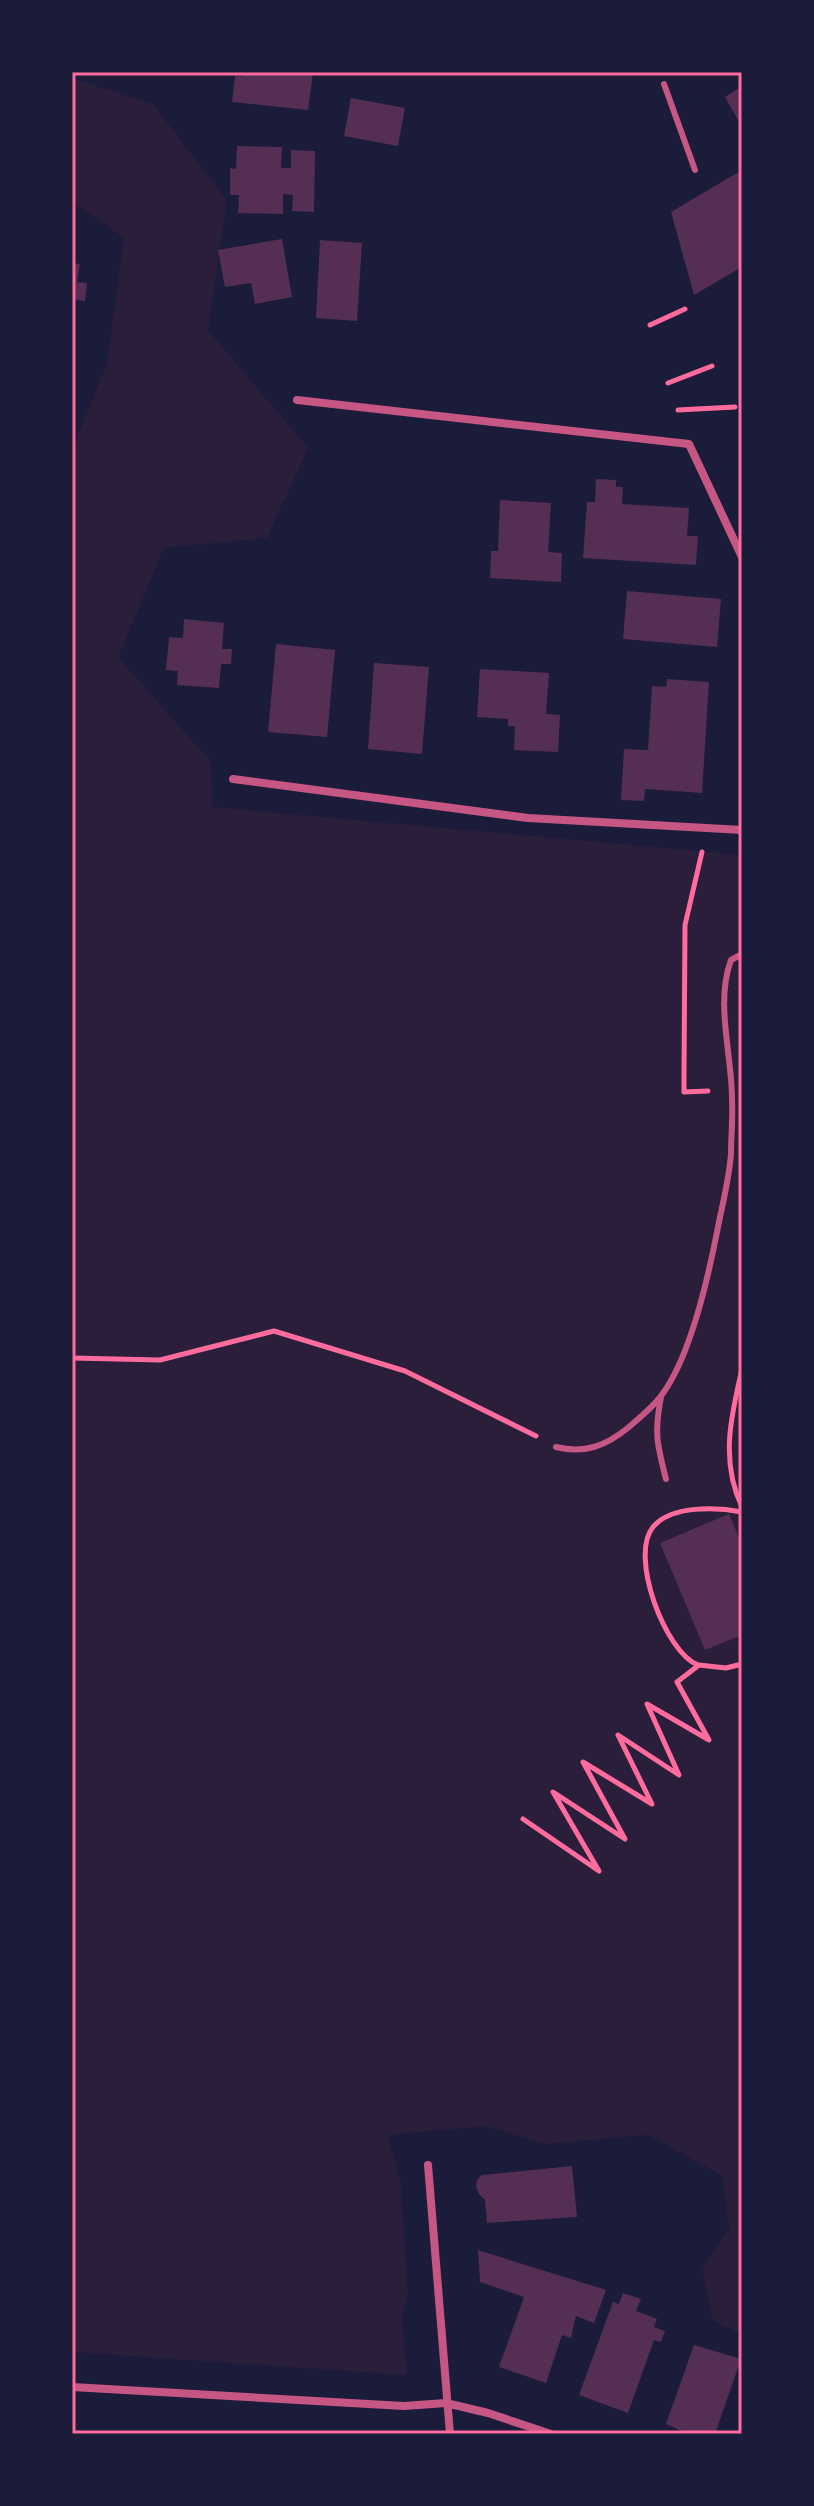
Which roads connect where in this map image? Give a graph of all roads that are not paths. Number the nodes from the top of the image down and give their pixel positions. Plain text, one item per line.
1 (664, 84) dead end
2 (695, 170) dead end
3 (297, 400) dead end
4 (742, 557) edge
5 (233, 779) dead end
6 (742, 830) edge
7 (742, 954) edge
8 (662, 1394) junction
9 (556, 1447) road end
10 (666, 1479) dead end
11 (428, 2165) dead end
12 (72, 2387) edge
13 (446, 2403) junction
14 (450, 2434) edge
15 (551, 2434) edge

1 - 2 lane
3 - 4 street
5 - 6 street
7 - 8 lane
8 - 9 lane
8 - 10 lane
11 - 13 street
12 - 13 street
13 - 14 street
13 - 15 street

